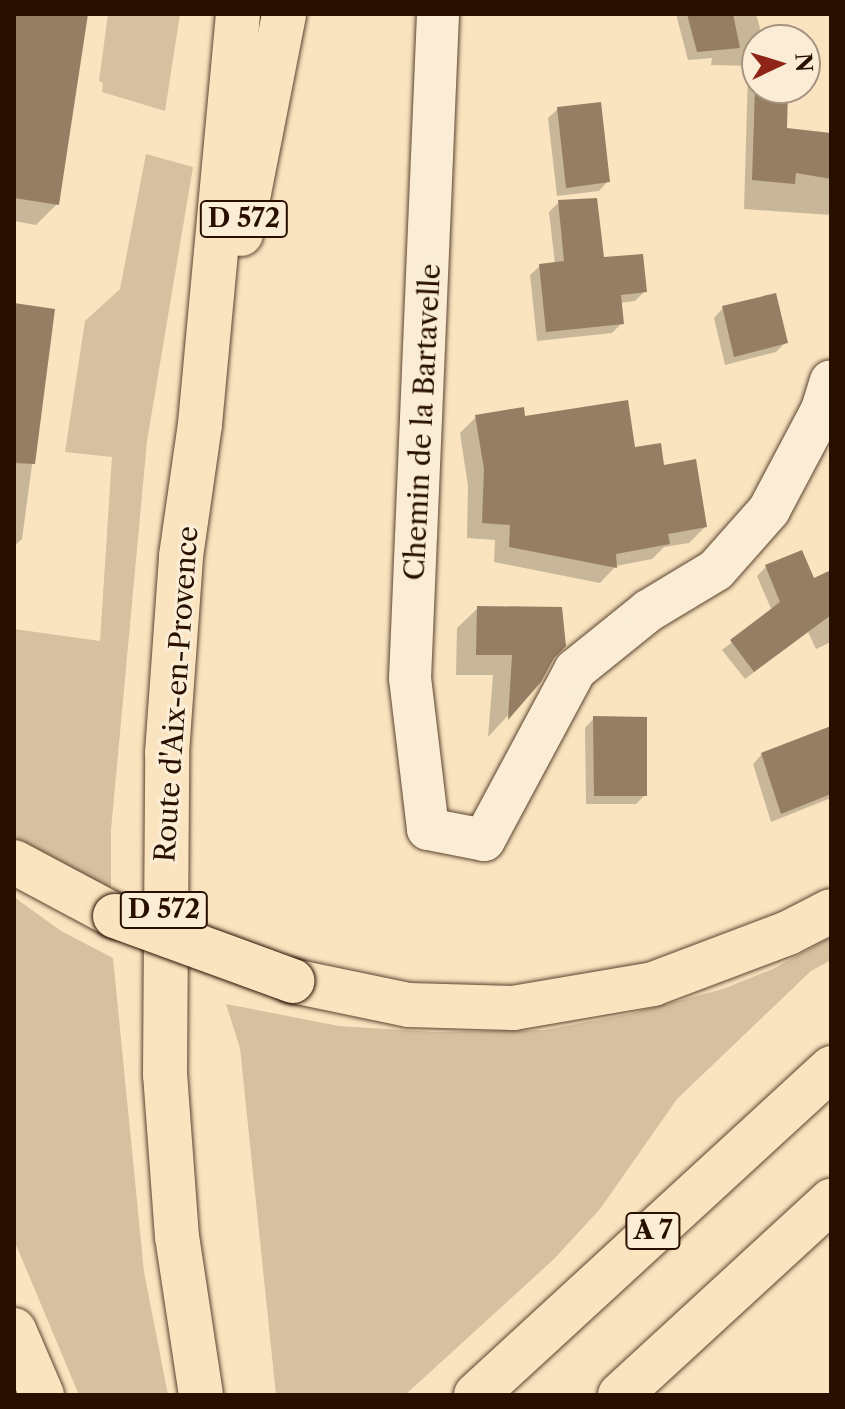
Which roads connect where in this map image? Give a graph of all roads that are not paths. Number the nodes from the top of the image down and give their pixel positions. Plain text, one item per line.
1 (238, 14) edge
2 (284, 14) edge
3 (438, 14) edge
4 (831, 381) edge
5 (200, 424) junction
6 (14, 862) edge
7 (831, 911) edge
8 (831, 1068) edge
9 (831, 1201) edge
10 (14, 1330) edge
11 (42, 1395) edge
12 (201, 1395) edge
13 (476, 1395) edge
14 (620, 1395) edge

1 - 5 main road, Route d'Aix-en-Provence / D 572
2 - 5 main road, Route d'Aix-en-Provence / D 572
3 - 4 street, Chemin de la Bartavelle
5 - 12 main road, Route d'Aix-en-Provence / D 572
6 - 7 main road, bridge
8 - 13 main road, A 7
9 - 14 main road
10 - 11 main road

